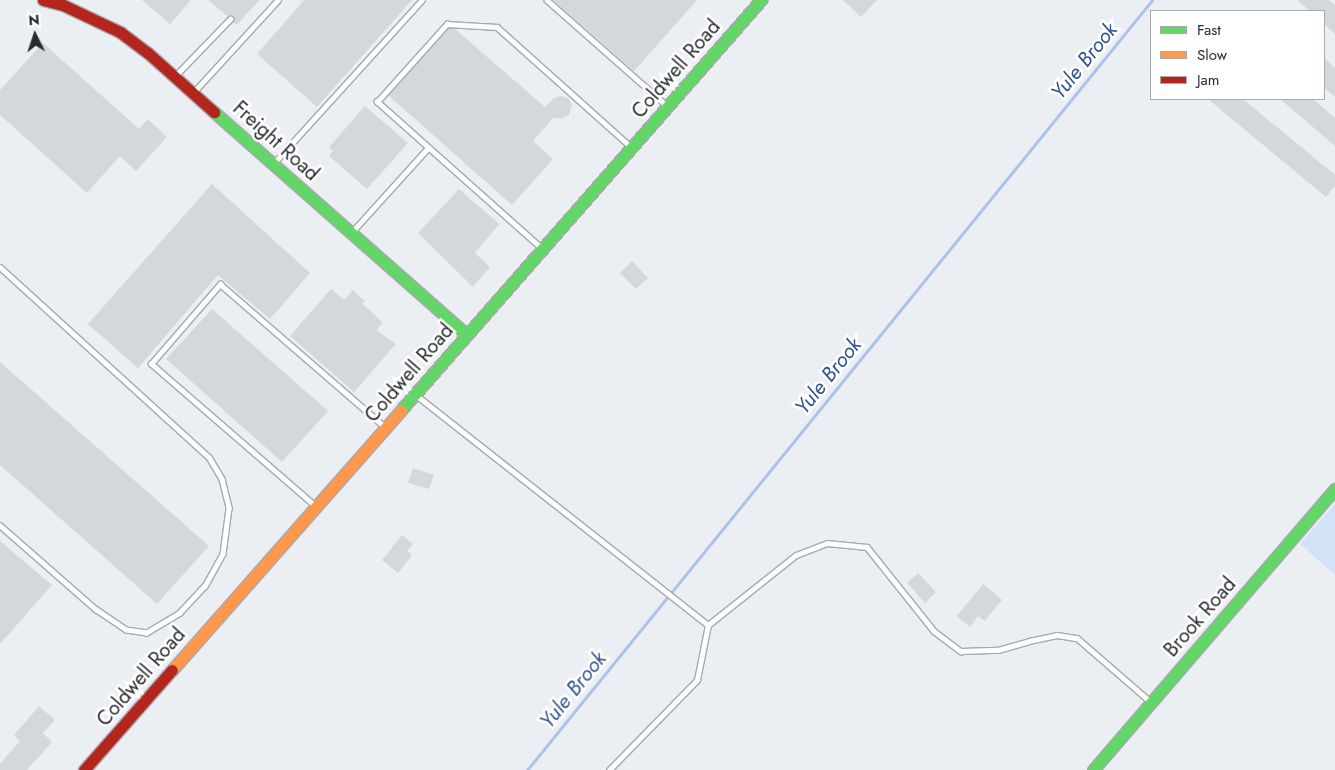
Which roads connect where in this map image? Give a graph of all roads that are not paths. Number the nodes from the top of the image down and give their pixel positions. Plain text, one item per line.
1 (43, 0) edge
2 (278, 0) edge
3 (422, 0) edge
4 (547, 0) edge
5 (761, 0) edge
6 (230, 19) dead end
7 (175, 76) junction
8 (193, 93) junction
9 (668, 107) junction
10 (428, 148) junction
11 (632, 148) junction
12 (273, 164) junction
13 (352, 233) junction
14 (542, 250) junction
15 (0, 267) edge
16 (467, 335) junction
17 (415, 394) junction
18 (386, 428) junction
19 (1335, 489) edge
20 (316, 507) junction
21 (0, 526) edge
22 (708, 625) junction
23 (1152, 702) junction
24 (84, 770) edge
25 (609, 770) edge
26 (1093, 770) edge

1 - 7 street, Freight Road
2 - 8 lane
3 - 12 lane
4 - 9 lane
5 - 9 street, Coldwell Road
6 - 7 lane
7 - 8 street, Freight Road
8 - 12 street, Freight Road
9 - 11 street, Coldwell Road
10 - 11 lane
10 - 13 lane
10 - 14 lane
11 - 14 street, Coldwell Road
12 - 13 street, Freight Road
13 - 16 street, Freight Road
14 - 16 street, Coldwell Road
15 - 21 lane
16 - 17 street, Coldwell Road
17 - 18 street, Coldwell Road
17 - 22 lane
18 - 20 street, Coldwell Road
18 - 20 lane
19 - 23 street, Brook Road
20 - 24 street, Coldwell Road
22 - 23 lane
22 - 25 lane
23 - 26 street, Brook Road

